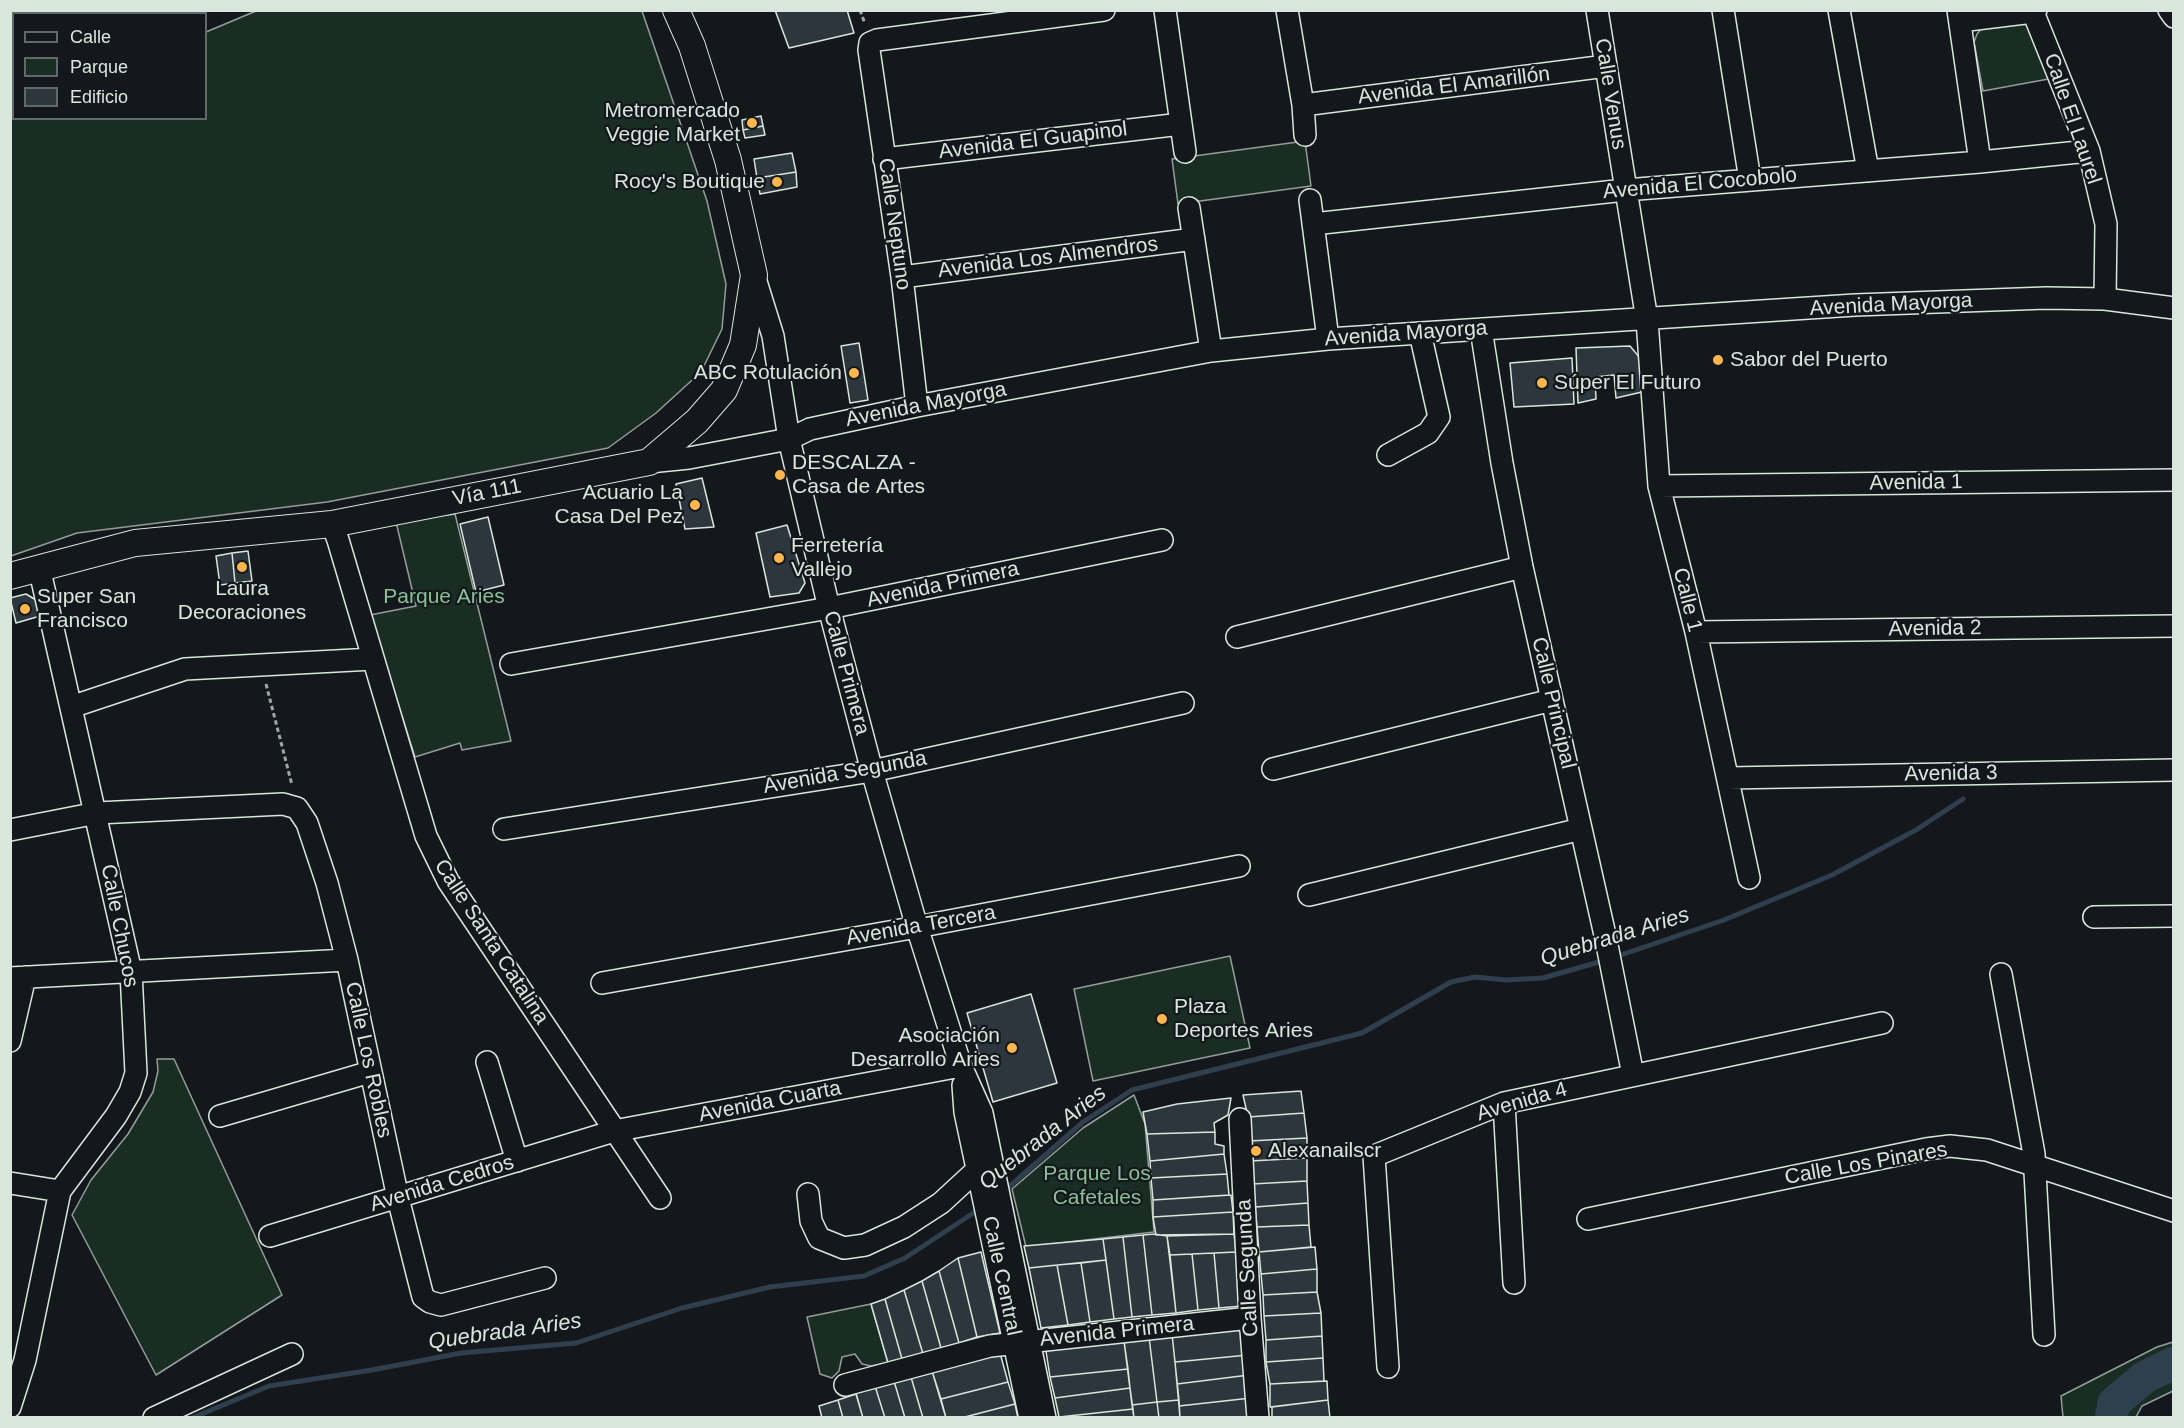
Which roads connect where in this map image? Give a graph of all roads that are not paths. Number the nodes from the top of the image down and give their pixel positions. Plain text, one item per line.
1 (676, 10) edge
2 (1104, 10) edge
3 (1165, 10) edge
4 (1287, 10) edge
5 (1597, 10) edge
6 (1723, 10) edge
7 (1839, 10) edge
8 (2169, 10) edge
9 (2035, 11) edge
10 (1959, 16) edge
11 (2174, 17) edge
12 (1606, 66) junction
13 (1303, 105) junction
14 (1181, 124) junction
15 (1305, 135) dead end
16 (2088, 151) junction
17 (1185, 152) dead end
18 (884, 159) junction
19 (1980, 162) junction
20 (1868, 171) junction
21 (1750, 180) junction
22 (1625, 190) junction
23 (1310, 200) dead end
24 (1190, 208) dead end
25 (1313, 224) junction
26 (1194, 239) junction
27 (754, 275) junction
28 (902, 277) junction
29 (2105, 299) junction
30 (2174, 308) edge
31 (1647, 320) junction
32 (1481, 329) junction
33 (1420, 333) junction
34 (1328, 339) junction
35 (1211, 351) junction
36 (917, 406) junction
37 (789, 439) junction
38 (1388, 454) dead end
39 (649, 462) junction
40 (2174, 480) edge
41 (1659, 486) junction
42 (332, 524) junction
43 (1162, 540) dead end
44 (39, 567) junction
45 (1522, 567) junction
46 (10, 576) edge
47 (829, 608) junction
48 (2174, 626) edge
49 (1695, 632) junction
50 (1237, 637) dead end
51 (373, 658) junction
52 (512, 663) dead end
53 (1552, 700) junction
54 (1183, 703) dead end
55 (71, 707) junction
56 (1273, 769) dead end
57 (2174, 770) edge
58 (872, 771) junction
59 (1728, 778) junction
60 (97, 813) junction
61 (504, 829) dead end
62 (1581, 829) junction
63 (10, 830) edge
64 (1239, 866) dead end
65 (1749, 878) dead end
66 (1309, 895) dead end
67 (2174, 916) edge
68 (2094, 917) dead end
69 (917, 927) junction
70 (347, 960) junction
71 (131, 972) junction
72 (2001, 974) dead end
73 (18, 978) edge
74 (602, 983) dead end
75 (1882, 1023) dead end
76 (10, 1041) edge
77 (488, 1062) dead end
78 (961, 1066) junction
79 (370, 1072) junction
80 (1633, 1075) junction
81 (1504, 1103) junction
82 (220, 1116) dead end
83 (1240, 1119) dead end
84 (614, 1131) junction
85 (517, 1161) junction
86 (2034, 1165) junction
87 (986, 1180) junction
88 (10, 1183) edge
89 (60, 1191) junction
90 (808, 1194) dead end
91 (398, 1198) junction
92 (660, 1198) dead end
93 (2174, 1211) edge
94 (1588, 1219) dead end
95 (270, 1236) dead end
96 (545, 1278) dead end
97 (1514, 1283) dead end
98 (1250, 1318) junction
99 (2044, 1335) dead end
100 (1022, 1342) junction
101 (292, 1354) dead end
102 (18, 1359) edge
103 (1388, 1367) dead end
104 (845, 1385) dead end
105 (10, 1407) edge
106 (154, 1418) edge
107 (1030, 1418) edge
108 (1046, 1418) edge
109 (1258, 1418) edge

1 - 27 main road, Vía 111
2 - 18 street, Calle Neptuno
3 - 14 street
4 - 13 street
5 - 12 street, Calle Venus
6 - 21 street
7 - 20 street
8 - 11 street
9 - 10 street
9 - 16 street, Calle El Laurel
10 - 19 street
12 - 13 street, Avenida El Amarillón
12 - 22 street, Calle Venus
13 - 15 street
14 - 17 street
14 - 18 street, Avenida El Guapinol
16 - 19 street, Avenida El Cocobolo
16 - 29 street, Calle El Laurel
18 - 28 street, Calle Neptuno
19 - 20 street, Avenida El Cocobolo
20 - 21 street, Avenida El Cocobolo
21 - 22 street, Avenida El Cocobolo
22 - 25 street, Avenida El Cocobolo
22 - 31 street, Calle Venus
23 - 25 street
24 - 26 street
25 - 34 street
26 - 28 street, Avenida Los Almendros
26 - 35 street
27 - 37 street, Calle Primera
27 - 39 main road, Vía 111
28 - 36 street, Calle Neptuno
29 - 30 street, Avenida Mayorga
29 - 31 street, Avenida Mayorga
31 - 32 street, Avenida Mayorga
31 - 41 street, Calle 1
32 - 33 street, Avenida Mayorga
32 - 45 street, Calle Principal
33 - 34 street, Avenida Mayorga
33 - 38 street
34 - 35 street, Avenida Mayorga
35 - 36 street, Avenida Mayorga
36 - 37 street, Avenida Mayorga
37 - 39 street, Avenida Mayorga
37 - 47 street, Calle Primera
39 - 42 main road, Vía 111
40 - 41 street, Avenida 1
41 - 49 street, Calle 1
42 - 44 main road, Vía 111
42 - 51 street, Calle Santa Catalina
43 - 47 street, Avenida Primera
44 - 46 main road, Vía 111
44 - 55 street, Calle Chucos
45 - 50 street
45 - 53 street, Calle Principal
47 - 52 street, Avenida Primera
47 - 58 street, Calle Primera
48 - 49 street, Avenida 2
49 - 59 street, Calle 1
51 - 55 street
51 - 84 street, Calle Santa Catalina
53 - 56 street
53 - 62 street, Calle Principal
54 - 58 street, Avenida Segunda
55 - 60 street, Calle Chucos
57 - 59 street, Avenida 3
58 - 61 street, Avenida Segunda
58 - 69 street, Calle Primera
59 - 65 street, Calle 1
60 - 63 street
60 - 70 street, Calle Los Robles
60 - 71 street, Calle Chucos
62 - 66 street
62 - 80 street, Calle Principal
64 - 69 street, Avenida Tercera
67 - 68 street
69 - 74 street, Avenida Tercera
69 - 78 street, Calle Primera
70 - 71 street
70 - 79 street, Calle Los Robles
71 - 73 street
71 - 89 street, Calle Chucos
72 - 86 street
73 - 76 street
75 - 80 street, Avenida 4
77 - 85 street
78 - 84 street, Avenida Cuarta
78 - 87 street, Calle Central
79 - 82 street
79 - 91 street, Calle Los Robles
80 - 81 street, Avenida 4
81 - 97 street
81 - 103 street, Avenida 4
83 - 98 street, Calle Segunda
84 - 85 street, Avenida Cedros
84 - 92 street, Calle Santa Catalina
85 - 91 street, Avenida Cedros
86 - 93 street, Calle Los Pinares
86 - 94 street, Calle Los Pinares
86 - 99 street
87 - 90 street
87 - 100 street, Calle Central
88 - 89 street
89 - 102 street, Calle Chucos
91 - 95 street, Avenida Cedros
91 - 96 street, Calle Los Robles
98 - 100 street, Avenida Primera
98 - 109 street, Calle Segunda
100 - 104 street, Avenida Primera
100 - 107 street, Calle Central
100 - 108 street, Calle Central
101 - 106 street
102 - 105 street, Calle Chucos

